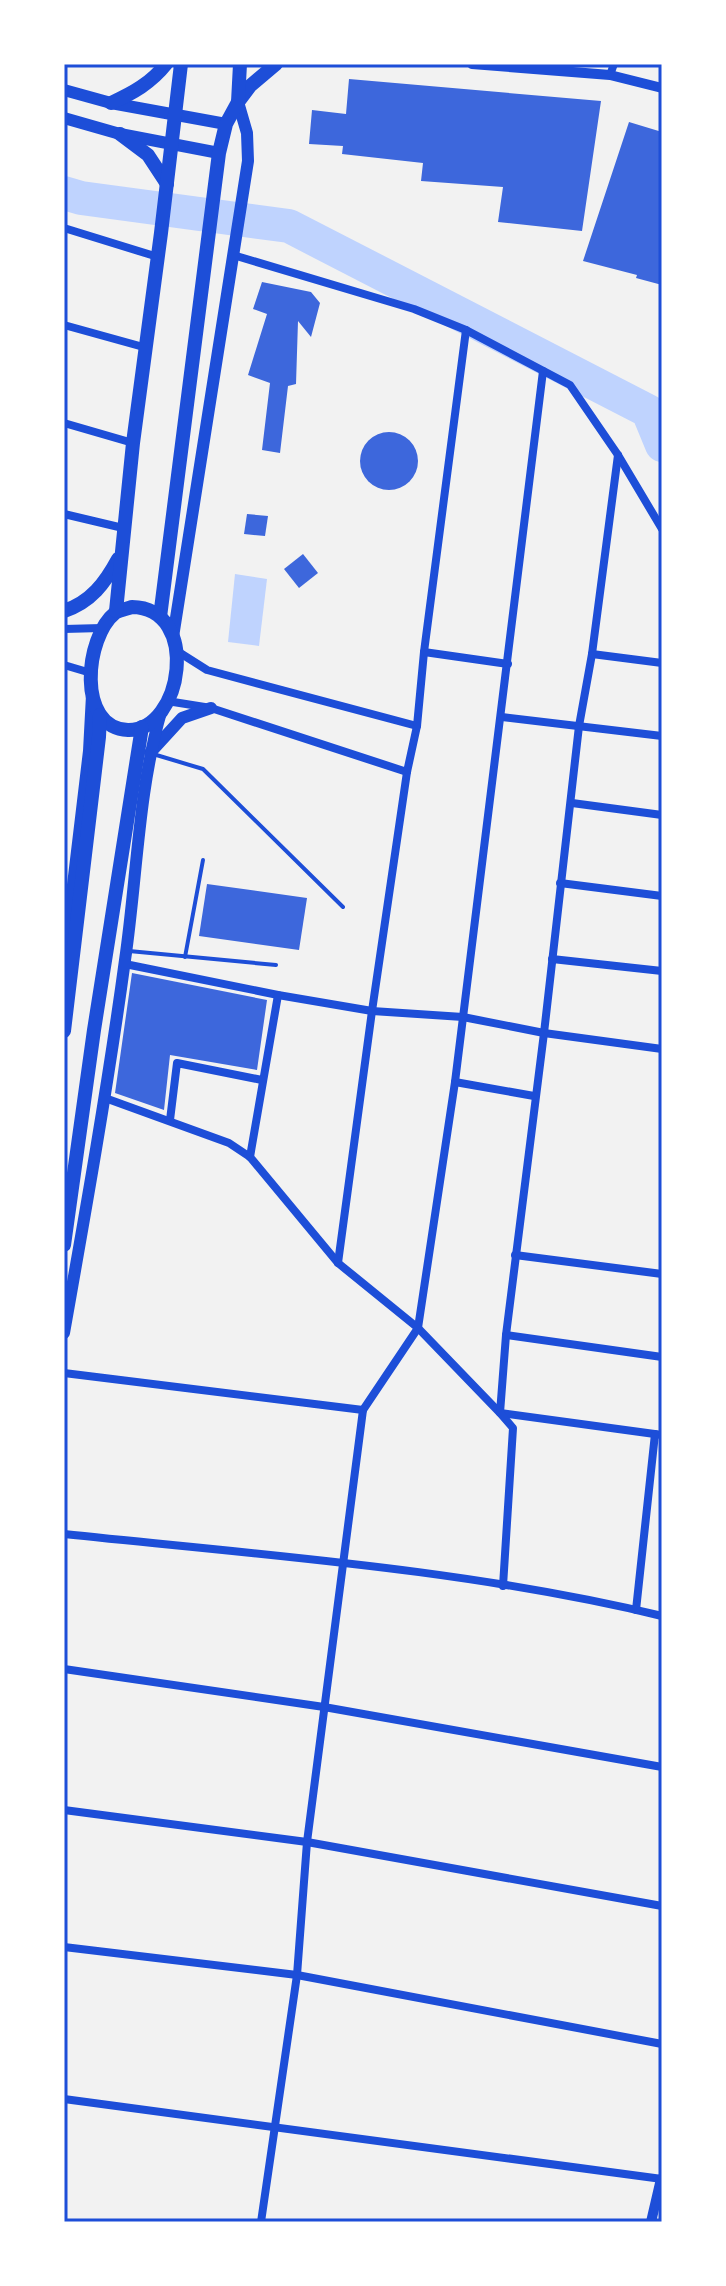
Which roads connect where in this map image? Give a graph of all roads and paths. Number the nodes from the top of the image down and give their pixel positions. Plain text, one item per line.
1 (166, 64) edge
2 (181, 64) edge
3 (240, 64) edge
4 (276, 64) edge
5 (472, 64) edge
6 (614, 64) edge
7 (610, 75) junction
8 (662, 88) edge
9 (64, 90) edge
10 (238, 102) junction
11 (111, 103) junction
12 (175, 115) junction
13 (64, 118) edge
14 (226, 124) junction
15 (120, 134) junction
16 (172, 144) junction
17 (219, 153) junction
18 (167, 187) junction
19 (64, 228) edge
20 (234, 250) junction
21 (158, 257) junction
22 (64, 325) edge
23 (466, 330) junction
24 (147, 348) junction
25 (543, 371) junction
26 (64, 423) edge
27 (133, 443) junction
28 (618, 455) junction
29 (64, 514) edge
30 (123, 528) junction
31 (662, 529) edge
32 (123, 552) junction
33 (64, 611) edge
34 (116, 611) junction
35 (160, 617) junction
36 (102, 628) junction
37 (64, 629) edge
38 (175, 644) junction
39 (424, 652) junction
40 (592, 654) junction
41 (662, 663) edge
42 (508, 664) junction
43 (64, 665) edge
44 (91, 673) junction
45 (92, 692) junction
46 (164, 706) junction
47 (211, 708) junction
48 (100, 715) junction
49 (502, 717) junction
50 (417, 726) junction
51 (579, 726) junction
52 (142, 727) junction
53 (662, 736) edge
54 (150, 753) junction
55 (407, 772) junction
56 (572, 803) junction
57 (662, 815) edge
58 (203, 860) dead end
59 (560, 883) junction
60 (662, 896) edge
61 (343, 907) dead end
62 (127, 950) junction
63 (185, 957) junction
64 (552, 959) junction
65 (64, 960) edge
66 (125, 964) junction
67 (276, 965) dead end
68 (662, 971) edge
69 (278, 995) junction
70 (372, 1011) junction
71 (463, 1017) junction
72 (94, 1030) junction
73 (64, 1031) edge
74 (544, 1033) junction
75 (113, 1036) junction
76 (662, 1049) edge
77 (262, 1080) junction
78 (455, 1082) junction
79 (534, 1096) junction
80 (105, 1098) junction
81 (170, 1120) junction
82 (250, 1157) junction
83 (64, 1245) edge
84 (515, 1255) junction
85 (338, 1263) junction
86 (662, 1274) edge
87 (418, 1328) junction
88 (64, 1333) edge
89 (506, 1335) junction
90 (662, 1357) edge
91 (64, 1373) edge
92 (363, 1410) junction
93 (500, 1413) junction
94 (659, 1435) edge
95 (64, 1534) edge
96 (343, 1564) junction
97 (503, 1586) junction
98 (636, 1610) junction
99 (662, 1616) edge
100 (64, 1669) edge
101 (324, 1707) junction
102 (662, 1767) edge
103 (64, 1810) edge
104 (307, 1842) junction
105 (662, 1906) edge
106 (64, 1947) edge
107 (297, 1975) junction
108 (662, 2044) edge
109 (64, 2099) edge
110 (274, 2126) junction
111 (662, 2178) edge
112 (261, 2222) edge
113 (651, 2222) edge

1 - 11 main road
2 - 12 main road
3 - 10 main road
4 - 10 main road
5 - 7 street
6 - 7 street
7 - 8 street
9 - 11 main road
10 - 14 main road
10 - 20 main road
11 - 12 main road
12 - 14 main road
12 - 16 main road
13 - 15 main road
14 - 17 main road
15 - 16 main road
15 - 18 main road
16 - 17 main road
16 - 18 main road
17 - 35 main road
18 - 21 main road
19 - 21 street
20 - 23 street
20 - 38 main road
21 - 24 main road
22 - 24 street
23 - 25 street
23 - 39 street
24 - 27 main road
25 - 28 street
25 - 42 street
26 - 27 street
27 - 30 main road
28 - 31 street
28 - 40 street
29 - 30 street
30 - 32 main road
32 - 33 main road
32 - 34 main road
34 - 35 main road
34 - 36 main road
35 - 38 main road
36 - 37 street
36 - 44 main road
38 - 46 main road
38 - 50 street
39 - 42 street
39 - 50 street
40 - 41 street
40 - 51 street
42 - 49 street
43 - 44 street
44 - 45 main road
45 - 48 main road
45 - 65 main road
46 - 47 street
46 - 52 main road
46 - 54 main road
47 - 54 main road
47 - 55 street
48 - 52 main road
48 - 73 main road
49 - 51 street
49 - 71 street
50 - 55 street
51 - 53 street
51 - 56 street
52 - 72 main road
54 - 61 lane
54 - 62 main road
55 - 70 street
56 - 57 street
56 - 59 street
58 - 63 lane
59 - 60 street
59 - 64 street
62 - 63 lane
62 - 66 main road
63 - 67 lane
64 - 68 street
64 - 74 street
66 - 69 street
66 - 75 main road
69 - 70 street
69 - 77 street
70 - 71 street
70 - 85 street
71 - 74 street
71 - 78 street
72 - 75 main road
72 - 83 main road
74 - 76 street
74 - 79 street
75 - 80 main road
77 - 81 street
77 - 82 street
78 - 79 street
78 - 87 street
79 - 84 street
80 - 81 street
80 - 88 main road
81 - 82 street
82 - 85 street
84 - 86 street
84 - 89 street
85 - 87 street
87 - 92 street
87 - 93 street
89 - 90 street
89 - 93 street
91 - 92 street
92 - 96 street
93 - 94 street
93 - 97 street
94 - 98 street
95 - 96 street
96 - 97 street
96 - 101 street
97 - 98 street
98 - 99 street
100 - 101 street
101 - 102 street
101 - 104 street
103 - 104 street
104 - 105 street
104 - 107 street
106 - 107 street
107 - 108 street
107 - 110 street
109 - 110 street
110 - 111 street
110 - 112 street
111 - 113 street

